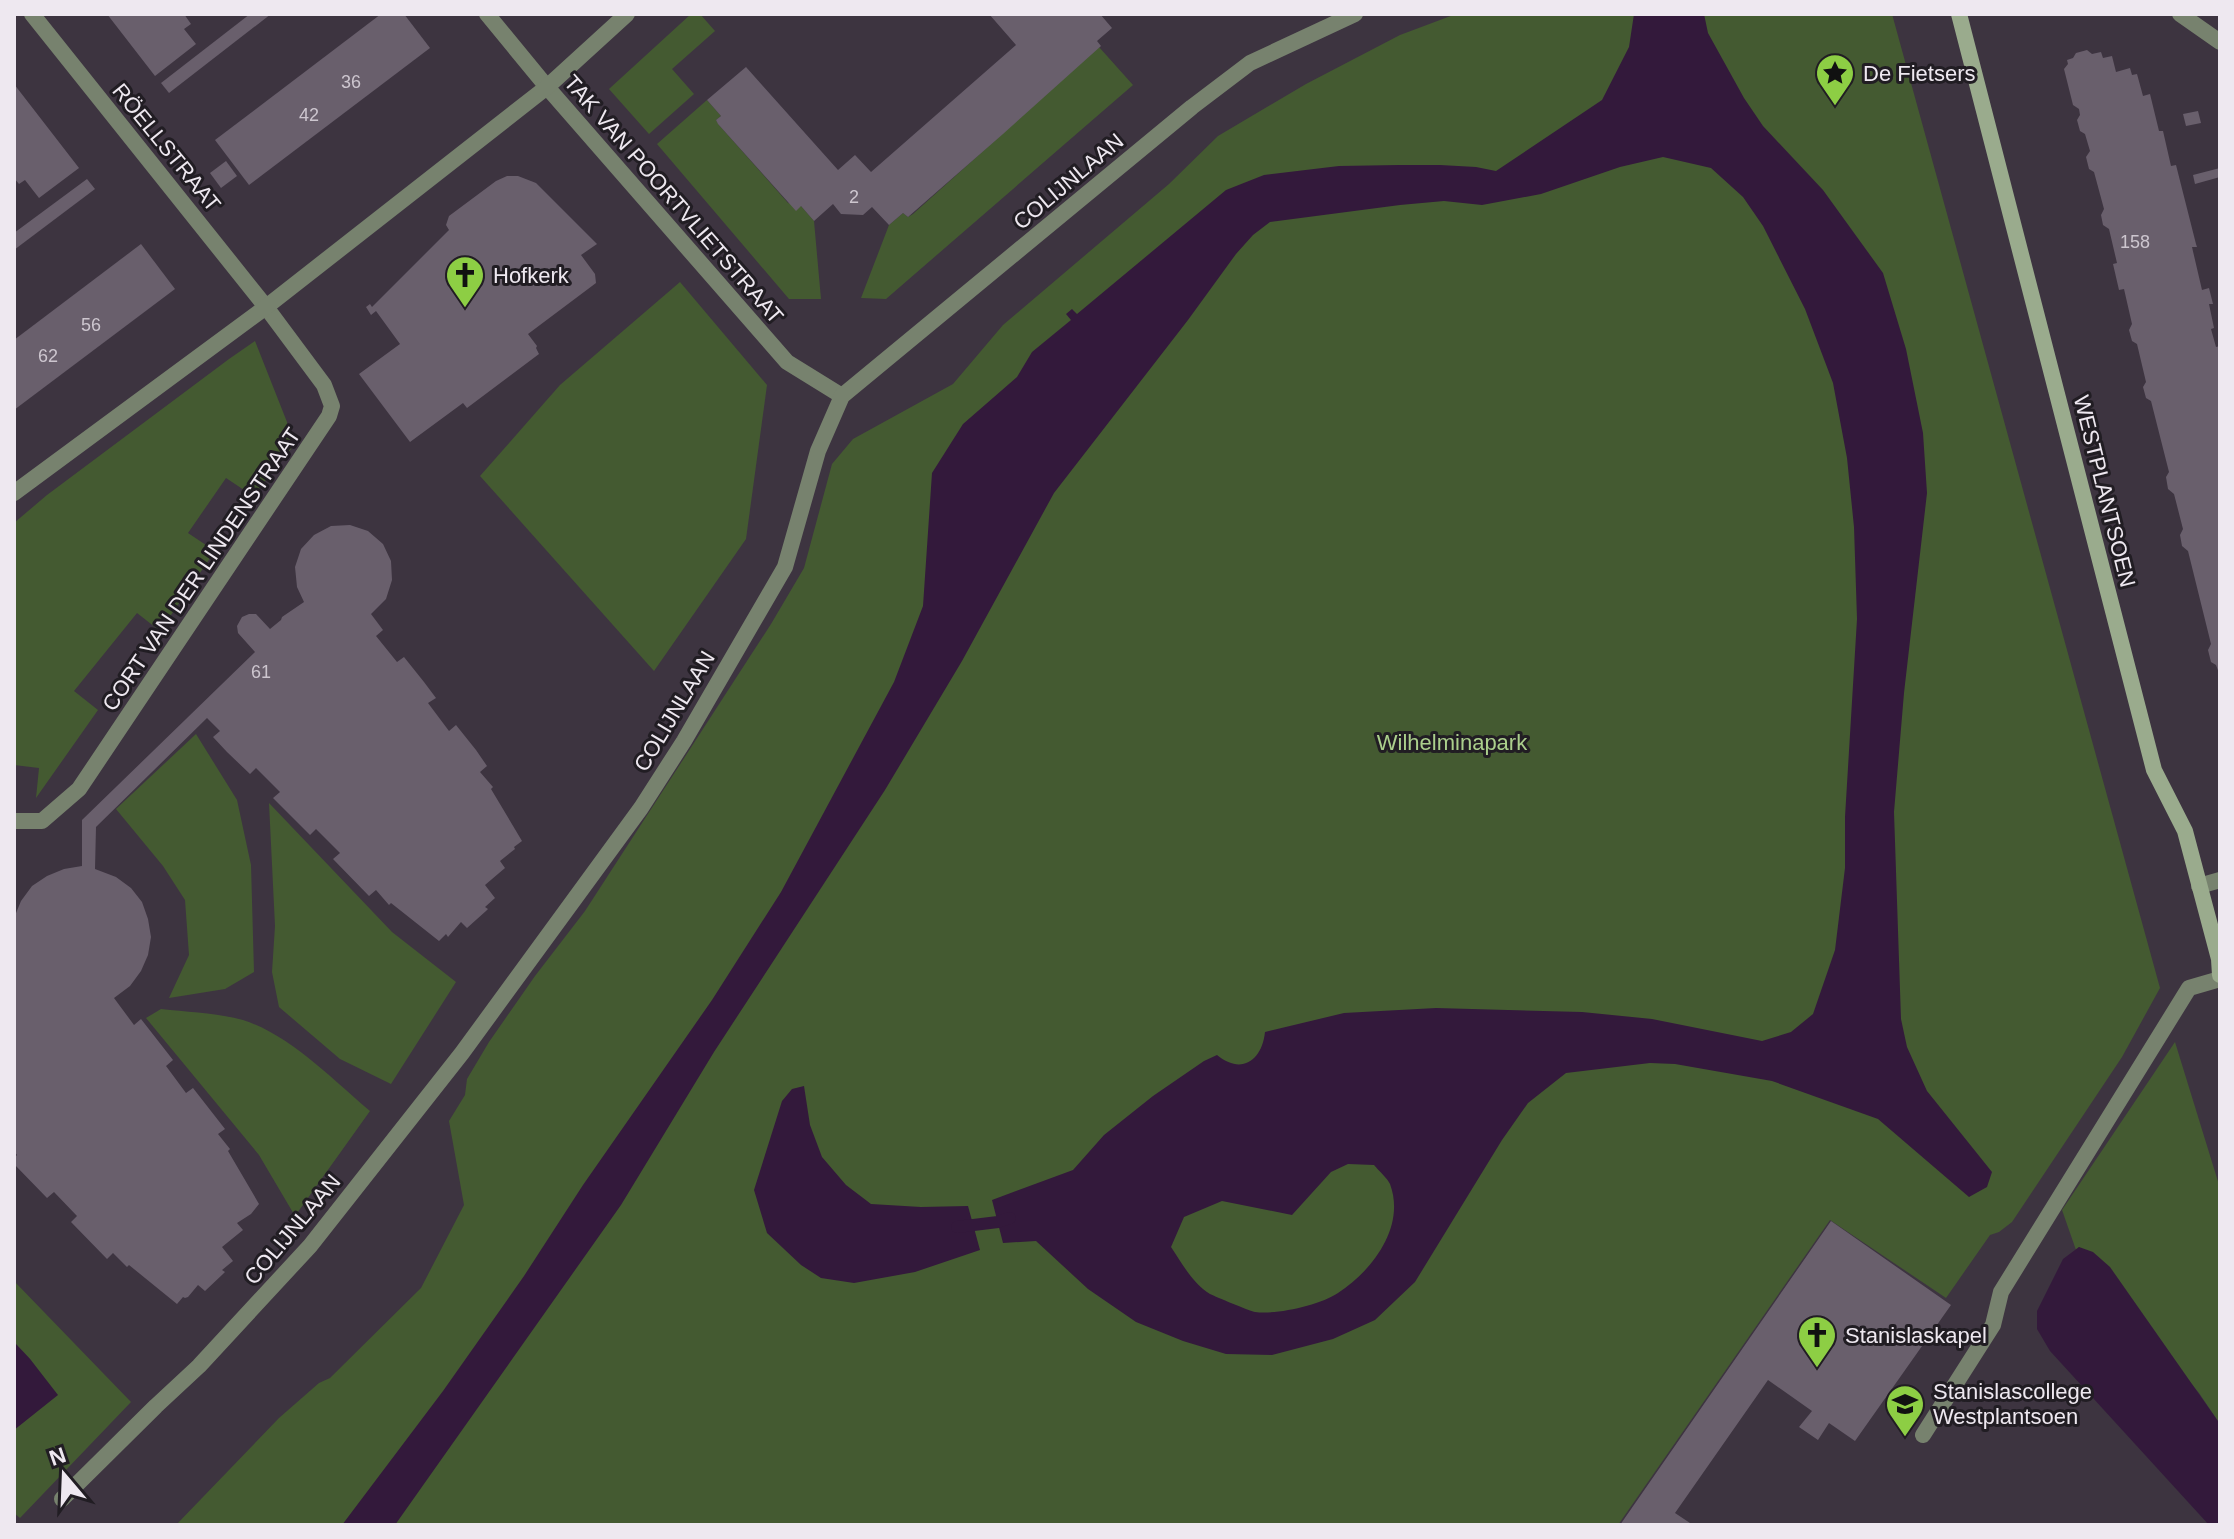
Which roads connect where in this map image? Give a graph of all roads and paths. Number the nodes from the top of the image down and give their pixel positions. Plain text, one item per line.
1 (32, 14) edge
2 (487, 14) edge
3 (627, 14) edge
4 (1355, 14) edge
5 (1959, 14) edge
6 (2180, 14) edge
7 (2220, 42) edge
8 (547, 87) junction
9 (266, 307) junction
10 (842, 396) junction
11 (14, 493) edge
12 (14, 821) edge
13 (2220, 880) edge
14 (2199, 886) junction
15 (2220, 977) edge
16 (1923, 1435) dead end
17 (62, 1499) dead end

1 - 9 street, RÖELLSTRAAT
2 - 8 street, TAK VAN POORTVLIETSTRAAT
3 - 8 street
4 - 10 street, COLIJNLAAN
5 - 14 street, WESTPLANTSOEN
6 - 7 street
8 - 9 street
8 - 10 street, TAK VAN POORTVLIETSTRAAT
9 - 11 street
9 - 12 street, CORT VAN DER LINDENSTRAAT
10 - 17 street, COLIJNLAAN
13 - 14 street
14 - 15 street, WESTPLANTSOEN
15 - 16 street

